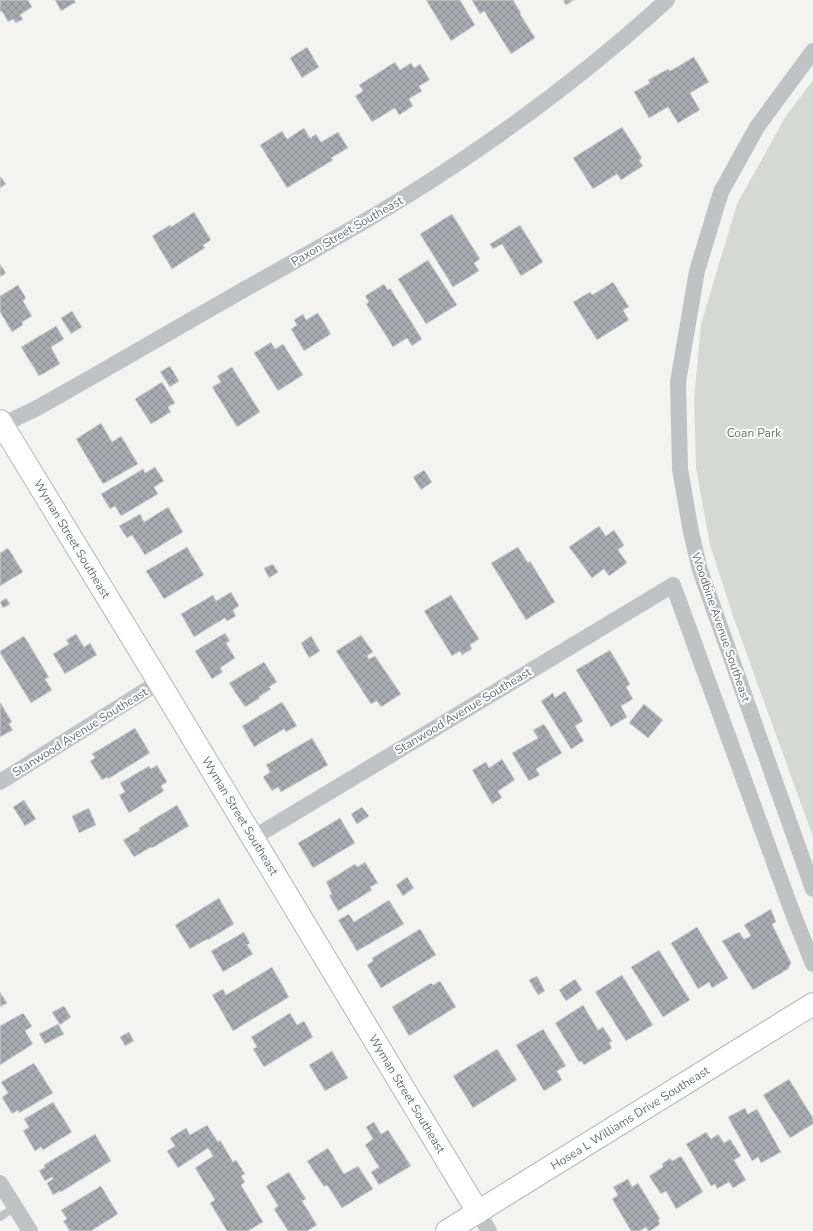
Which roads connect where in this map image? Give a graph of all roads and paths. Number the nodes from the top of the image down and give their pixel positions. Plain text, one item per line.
1 (667, 0) edge
2 (813, 51) edge
3 (1, 423) edge
4 (160, 682) junction
5 (0, 782) edge
6 (253, 838) junction
7 (813, 889) edge
8 (813, 964) edge
9 (813, 1004) edge
10 (0, 1183) edge
11 (15, 1207) junction
12 (478, 1212) junction
13 (0, 1217) edge
14 (30, 1231) edge
15 (447, 1231) edge
16 (489, 1231) edge

1 - 3 street, Paxon Street Southeast
2 - 7 street, Woodbine Avenue Southeast
3 - 4 street, Wyman Street Southeast
4 - 5 street, Stanwood Avenue Southeast
4 - 6 street, Wyman Street Southeast
6 - 8 street, Stanwood Avenue Southeast
6 - 12 street, Wyman Street Southeast
9 - 12 street, Hosea L Williams Drive Southeast
10 - 11 street
11 - 13 lane
11 - 14 street
12 - 15 street, Hosea L Williams Drive Southeast
12 - 16 street

